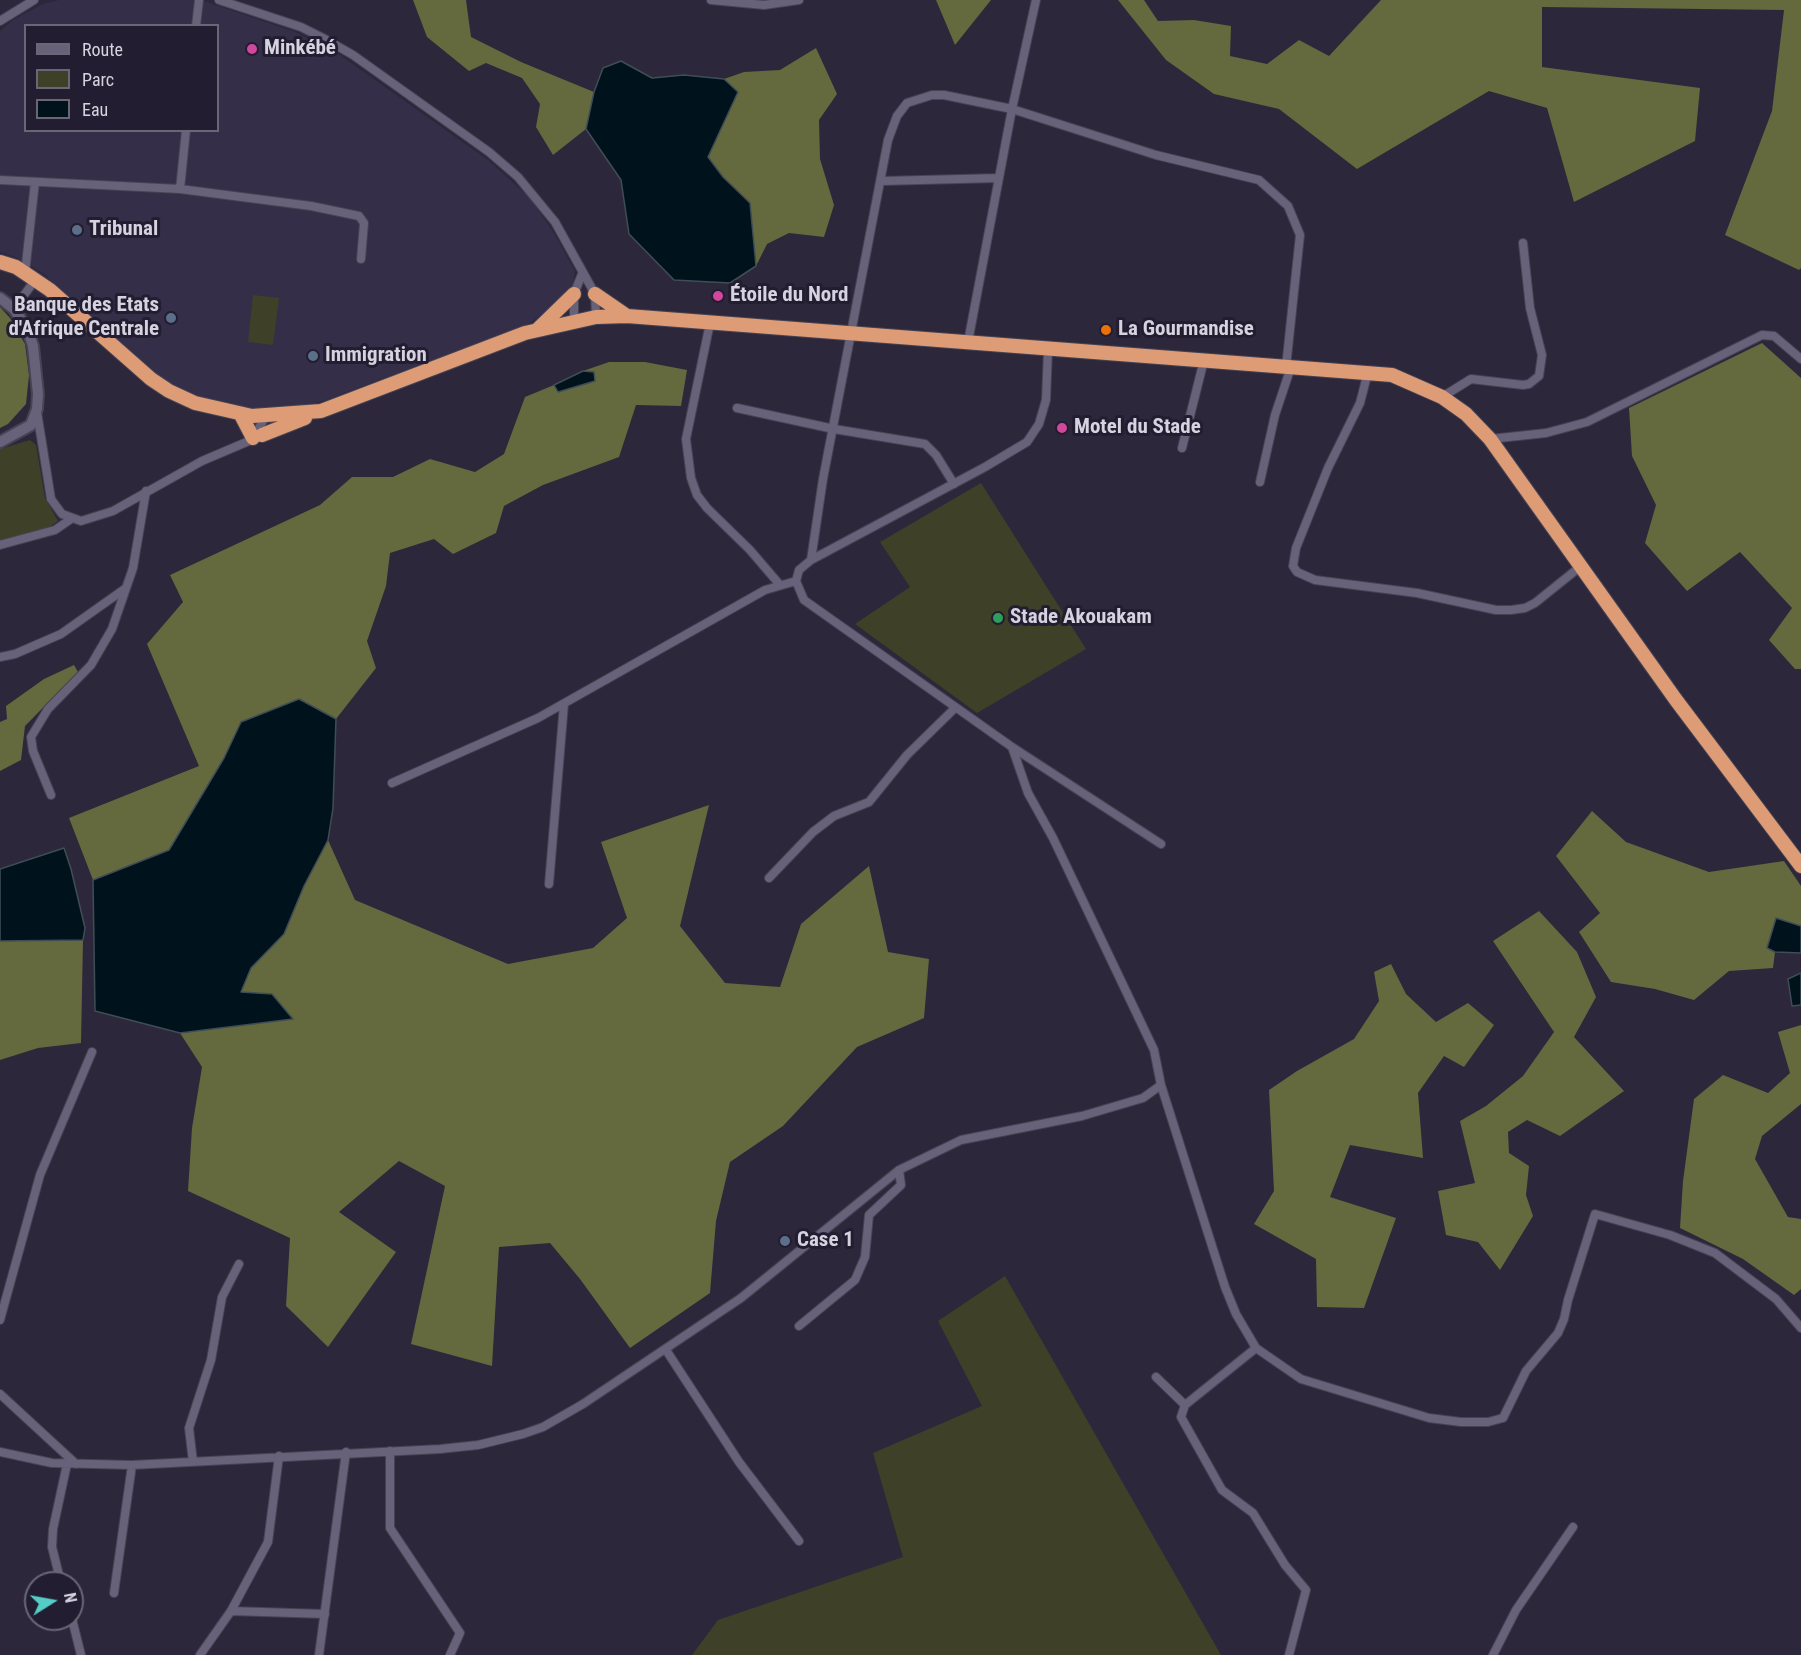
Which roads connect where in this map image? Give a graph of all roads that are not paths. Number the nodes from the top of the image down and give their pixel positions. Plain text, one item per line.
1 (34, 0) edge
2 (199, 0) edge
3 (219, 0) edge
4 (711, 0) edge
5 (799, 0) edge
6 (1036, 0) edge
7 (0, 21) edge
8 (196, 24) edge
9 (1012, 109) junction
10 (186, 132) edge
11 (999, 178) junction
12 (0, 180) edge
13 (882, 181) junction
14 (35, 182) junction
15 (180, 189) junction
16 (1523, 243) dead end
17 (361, 260) dead end
18 (1, 265) edge
19 (582, 274) junction
20 (30, 277) junction
21 (574, 294) junction
22 (594, 294) junction
23 (0, 298) edge
24 (14, 309) junction
25 (627, 316) junction
26 (596, 317) junction
27 (574, 320) junction
28 (710, 323) junction
29 (537, 330) junction
30 (853, 334) junction
31 (969, 342) junction
32 (1048, 350) junction
33 (1801, 359) edge
34 (1204, 360) junction
35 (1289, 367) junction
36 (1368, 372) junction
37 (1442, 397) junction
38 (737, 408) dead end
39 (37, 409) junction
40 (321, 411) junction
41 (241, 415) junction
42 (271, 416) junction
43 (834, 429) junction
44 (256, 437) junction
45 (1490, 439) junction
46 (0, 442) edge
47 (1182, 448) dead end
48 (1260, 482) dead end
49 (954, 484) junction
50 (146, 491) junction
51 (71, 519) junction
52 (0, 545) edge
53 (811, 560) junction
54 (1581, 566) junction
55 (796, 581) junction
56 (780, 585) junction
57 (128, 586) junction
58 (0, 657) edge
59 (564, 704) junction
60 (955, 708) junction
61 (1012, 747) junction
62 (392, 783) dead end
63 (51, 795) dead end
64 (1161, 844) dead end
65 (1801, 866) edge
66 (769, 878) dead end
67 (549, 884) dead end
68 (92, 1052) dead end
69 (1161, 1085) junction
70 (899, 1170) junction
71 (239, 1264) dead end
72 (0, 1320) edge
73 (799, 1326) dead end
74 (1801, 1328) edge
75 (1256, 1348) junction
76 (666, 1350) junction
77 (1156, 1377) dead end
78 (0, 1394) edge
79 (1185, 1405) junction
80 (390, 1451) junction
81 (0, 1452) edge
82 (346, 1452) junction
83 (279, 1456) junction
84 (193, 1462) junction
85 (72, 1464) junction
86 (132, 1465) junction
87 (1573, 1527) dead end
88 (799, 1541) dead end
89 (58, 1571) edge
90 (114, 1593) dead end
91 (231, 1611) junction
92 (325, 1614) junction
93 (75, 1631) edge
94 (81, 1655) edge
95 (200, 1655) edge
96 (320, 1655) edge
97 (450, 1655) edge
98 (1289, 1655) edge
99 (1493, 1655) edge

1 - 7 street
2 - 8 street
3 - 19 street
4 - 5 street
6 - 9 street
9 - 11 street
9 - 13 street
9 - 35 street
10 - 15 street
11 - 13 street
11 - 31 street
12 - 14 street
13 - 30 street
14 - 15 street
14 - 20 street
15 - 17 street
16 - 37 street
18 - 20 highway
19 - 21 street
19 - 22 street
20 - 24 street
20 - 41 highway
21 - 27 street
21 - 29 highway
22 - 25 highway
22 - 26 street
23 - 24 street
24 - 39 street
25 - 26 highway
25 - 28 highway
26 - 27 highway
27 - 29 highway
28 - 30 highway
28 - 56 street
29 - 40 highway
30 - 31 highway
30 - 43 street
31 - 32 highway
32 - 34 highway
32 - 49 street
33 - 45 street
34 - 35 highway
34 - 47 street
35 - 36 highway
35 - 48 street
36 - 37 highway
36 - 54 street
37 - 45 highway
38 - 43 street
39 - 46 street
39 - 51 street
40 - 42 highway
40 - 44 highway
41 - 42 highway
41 - 44 highway
42 - 44 street
43 - 49 street
43 - 53 street
44 - 50 street
45 - 54 highway
49 - 53 street
50 - 51 street
50 - 57 street
51 - 52 street
53 - 55 street
54 - 65 highway
55 - 56 street
55 - 60 street
56 - 59 street
57 - 58 street
57 - 63 street
59 - 62 street
59 - 67 street
60 - 61 street
60 - 66 street
61 - 64 street
61 - 69 street
68 - 72 street
69 - 70 street
69 - 75 street
70 - 73 street
70 - 76 street
71 - 84 street
74 - 75 street
75 - 79 street
76 - 80 street
76 - 88 street
77 - 79 street
78 - 85 street
79 - 98 street
80 - 82 street
80 - 97 street
81 - 85 street
82 - 83 street
82 - 92 street
83 - 84 street
83 - 91 street
84 - 86 street
85 - 86 street
85 - 89 street
86 - 90 street
87 - 99 street
91 - 92 street
91 - 95 street
92 - 96 street
93 - 94 street

